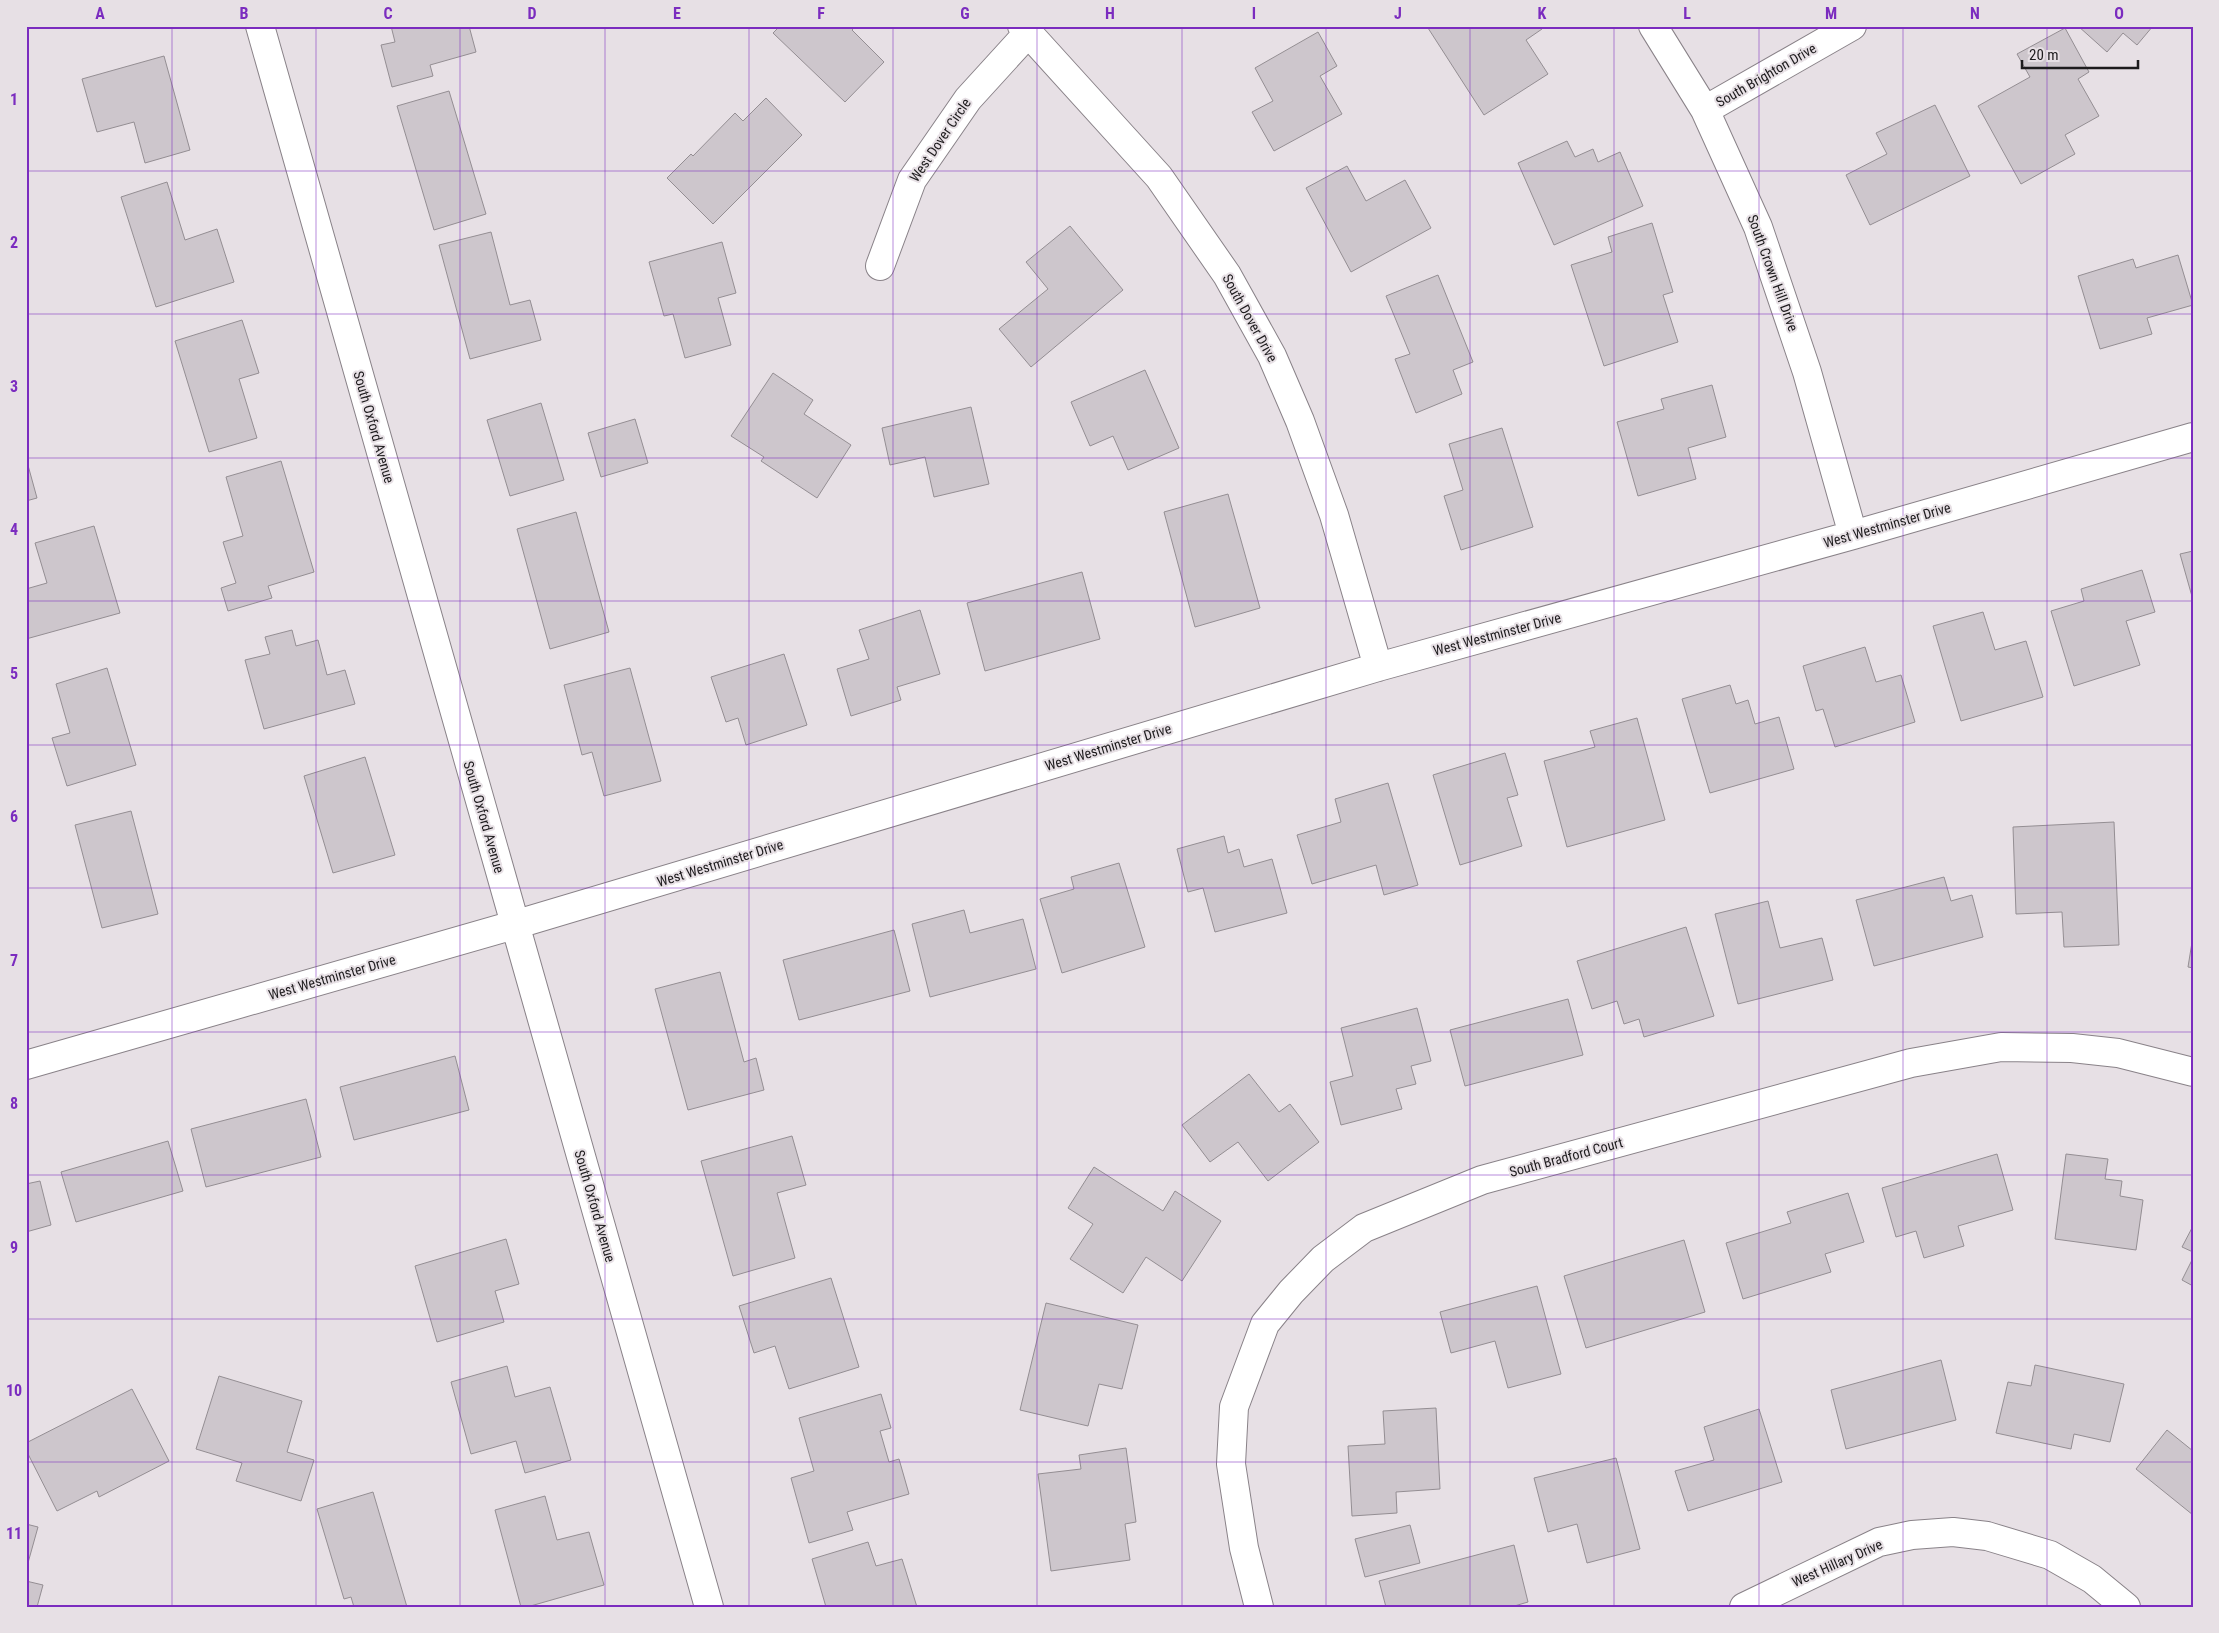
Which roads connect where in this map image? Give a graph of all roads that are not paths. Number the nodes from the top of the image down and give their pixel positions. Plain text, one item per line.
1 (260, 26) edge
2 (1653, 26) edge
3 (1852, 26) edge
4 (1025, 29) edge
5 (1706, 110) junction
6 (880, 266) dead end
7 (2193, 437) edge
8 (1853, 535) junction
9 (1378, 666) junction
10 (514, 925) junction
11 (26, 1065) edge
12 (2193, 1072) edge
13 (709, 1607) edge
14 (1259, 1607) edge
15 (1744, 1607) edge
16 (2126, 1607) edge

1 - 10 street, South Oxford Avenue
2 - 5 street, South Crown Hill Drive
3 - 5 street, South Brighton Drive
4 - 6 street, West Dover Circle
4 - 9 street, South Dover Drive
5 - 8 street, South Crown Hill Drive
7 - 8 street, West Westminster Drive
8 - 9 street, West Westminster Drive
9 - 10 street, West Westminster Drive
10 - 11 street, West Westminster Drive
10 - 13 street, South Oxford Avenue
12 - 14 street, South Bradford Court
15 - 16 street, West Hillary Drive

